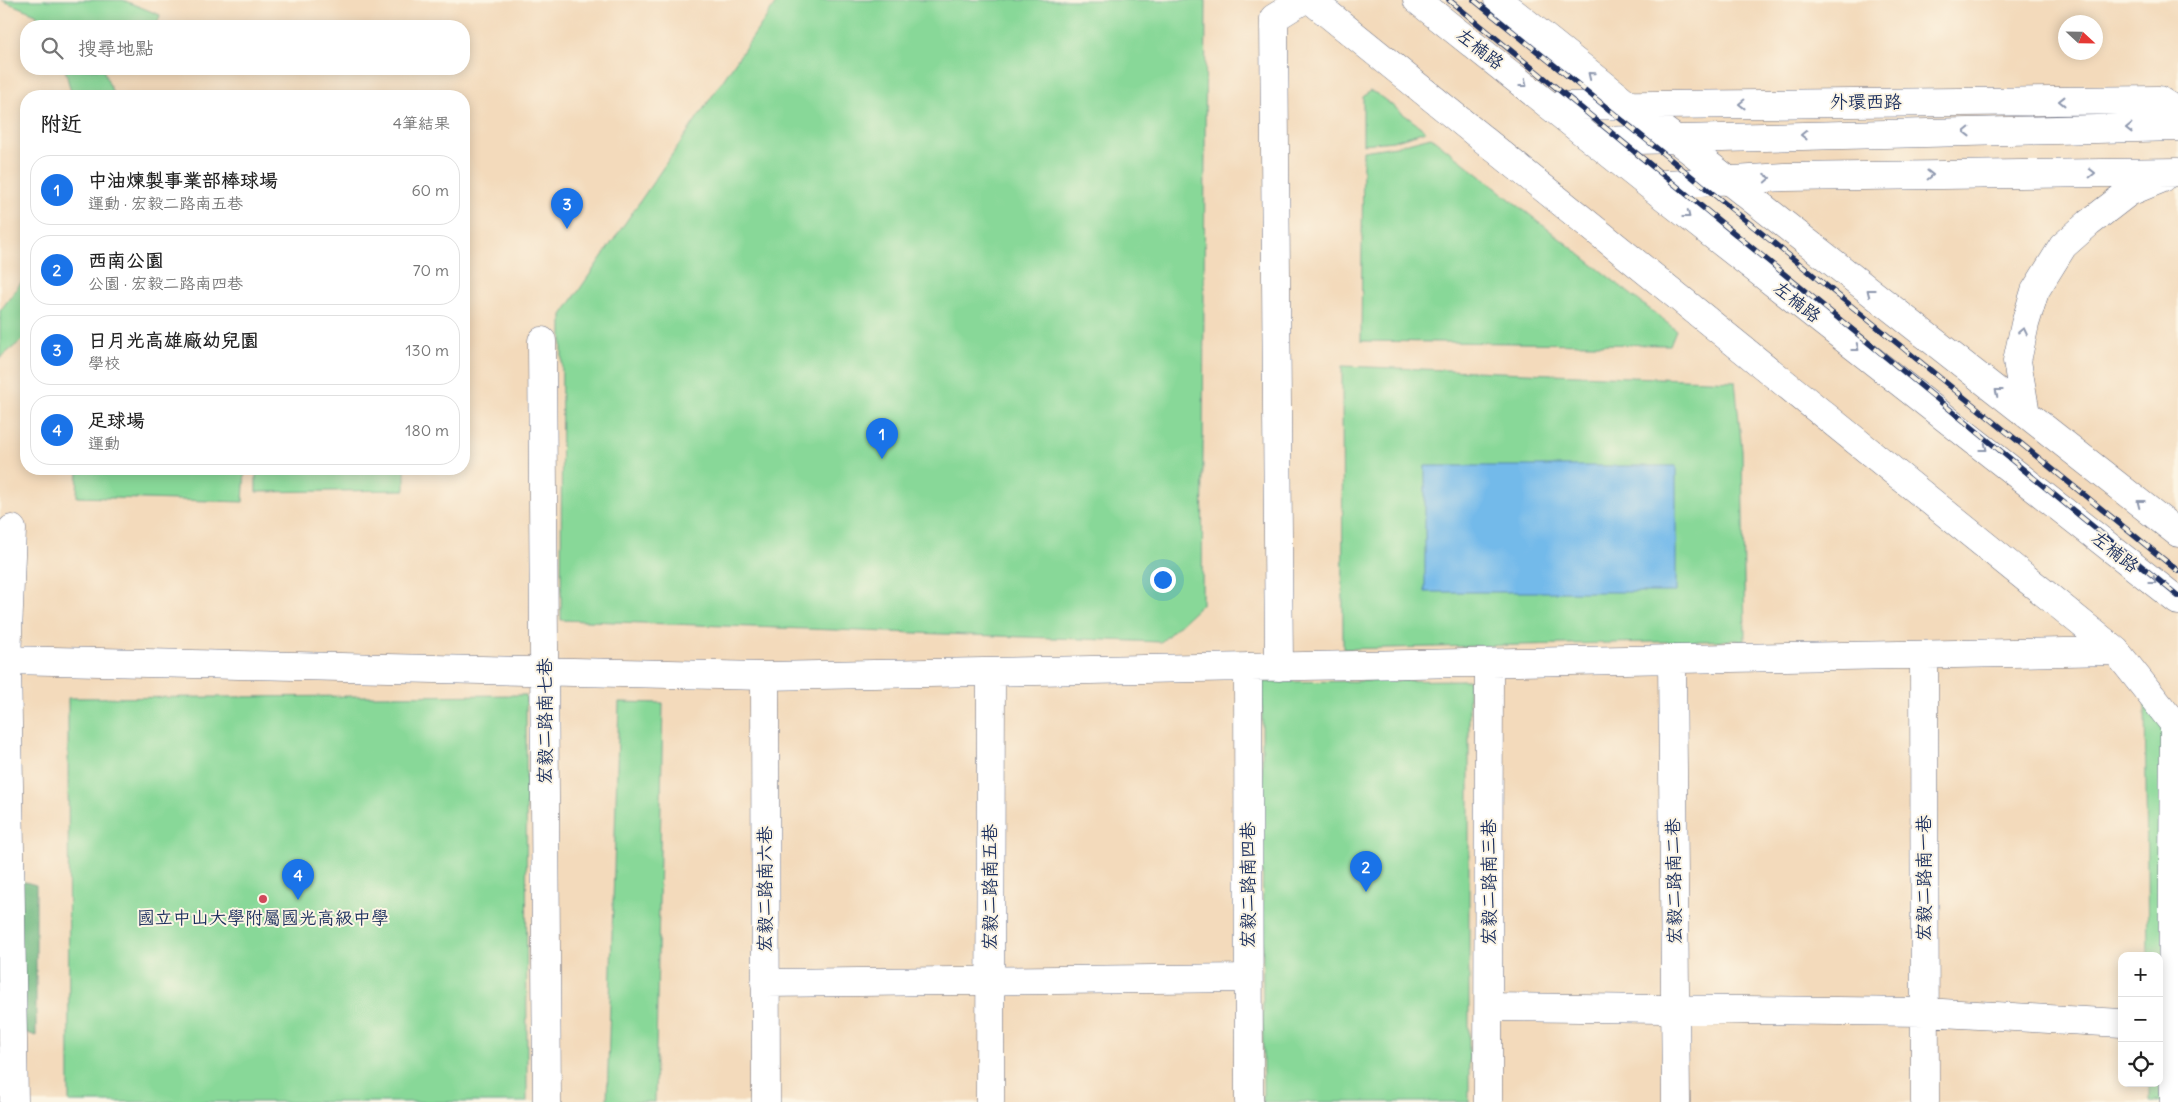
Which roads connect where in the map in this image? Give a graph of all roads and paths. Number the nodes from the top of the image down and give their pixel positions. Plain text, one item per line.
1 (1303, 0) edge
2 (1311, 0) edge
3 (1417, 0) edge
4 (1498, 0) edge
5 (1629, 105) junction
6 (1552, 106) junction
7 (2178, 112) edge
8 (2178, 127) edge
9 (1677, 140) junction
10 (1594, 142) junction
11 (2177, 172) edge
12 (1727, 180) junction
13 (1649, 185) junction
14 (542, 341) dead end
15 (2026, 414) junction
16 (12, 528) dead end
17 (2178, 533) edge
18 (2178, 601) edge
19 (2116, 651) junction
20 (1924, 655) junction
21 (7, 660) junction
22 (1672, 660) junction
23 (1489, 663) junction
24 (1248, 667) junction
25 (1278, 667) junction
26 (545, 670) junction
27 (991, 672) junction
28 (765, 676) junction
29 (5, 884) edge
30 (1248, 978) junction
31 (990, 981) junction
32 (766, 983) junction
33 (1489, 1006) junction
34 (1676, 1010) junction
35 (1924, 1012) junction
36 (2118, 1023) edge
37 (2166, 1026) edge
38 (2176, 1072) edge
39 (14, 1102) edge
40 (547, 1102) edge
41 (766, 1102) edge
42 (990, 1102) edge
43 (1249, 1102) edge
44 (1488, 1102) edge
45 (1676, 1102) edge
46 (1924, 1102) edge
47 (2174, 1102) edge

1 - 25 street
2 - 19 street
3 -> 6 street, 左楠路
5 -> 4 street
5 - 6 street, 外環西路
7 -> 5 street, 外環西路
5 - 9 street
6 - 10 street, 左楠路
8 -> 9 street, 外環西路
9 - 10 street, 外環西路
9 - 12 street
10 - 13 street, 左楠路
12 -> 11 street
15 -> 11 street
12 - 13 street
15 -> 12 street
13 -> 18 street, 左楠路
14 - 26 street, 宏毅二路南七巷
17 -> 15 street
16 - 21 street
19 - 20 street
19 - 37 street
20 - 22 street
20 - 35 street, 宏毅二路南一巷
21 - 26 street
21 - 29 street
22 - 23 street
22 - 34 street, 宏毅二路南二巷
23 - 25 street
23 - 33 street, 宏毅二路南三巷
24 - 25 street
24 - 27 street
24 - 30 street, 宏毅二路南四巷
26 - 28 street
26 - 40 street, 宏毅二路南七巷
27 - 28 street
27 - 31 street, 宏毅二路南五巷
28 - 32 street, 宏毅二路南六巷
29 - 39 street
30 - 31 street
30 - 43 street, 宏毅二路南四巷
31 - 32 street
31 - 42 street, 宏毅二路南五巷
32 - 41 street, 宏毅二路南六巷
33 - 34 street
33 - 44 street, 宏毅二路南三巷
34 - 35 street
34 - 45 street, 宏毅二路南二巷
35 - 36 street
35 - 46 street, 宏毅二路南一巷
37 - 38 street
38 - 47 street

